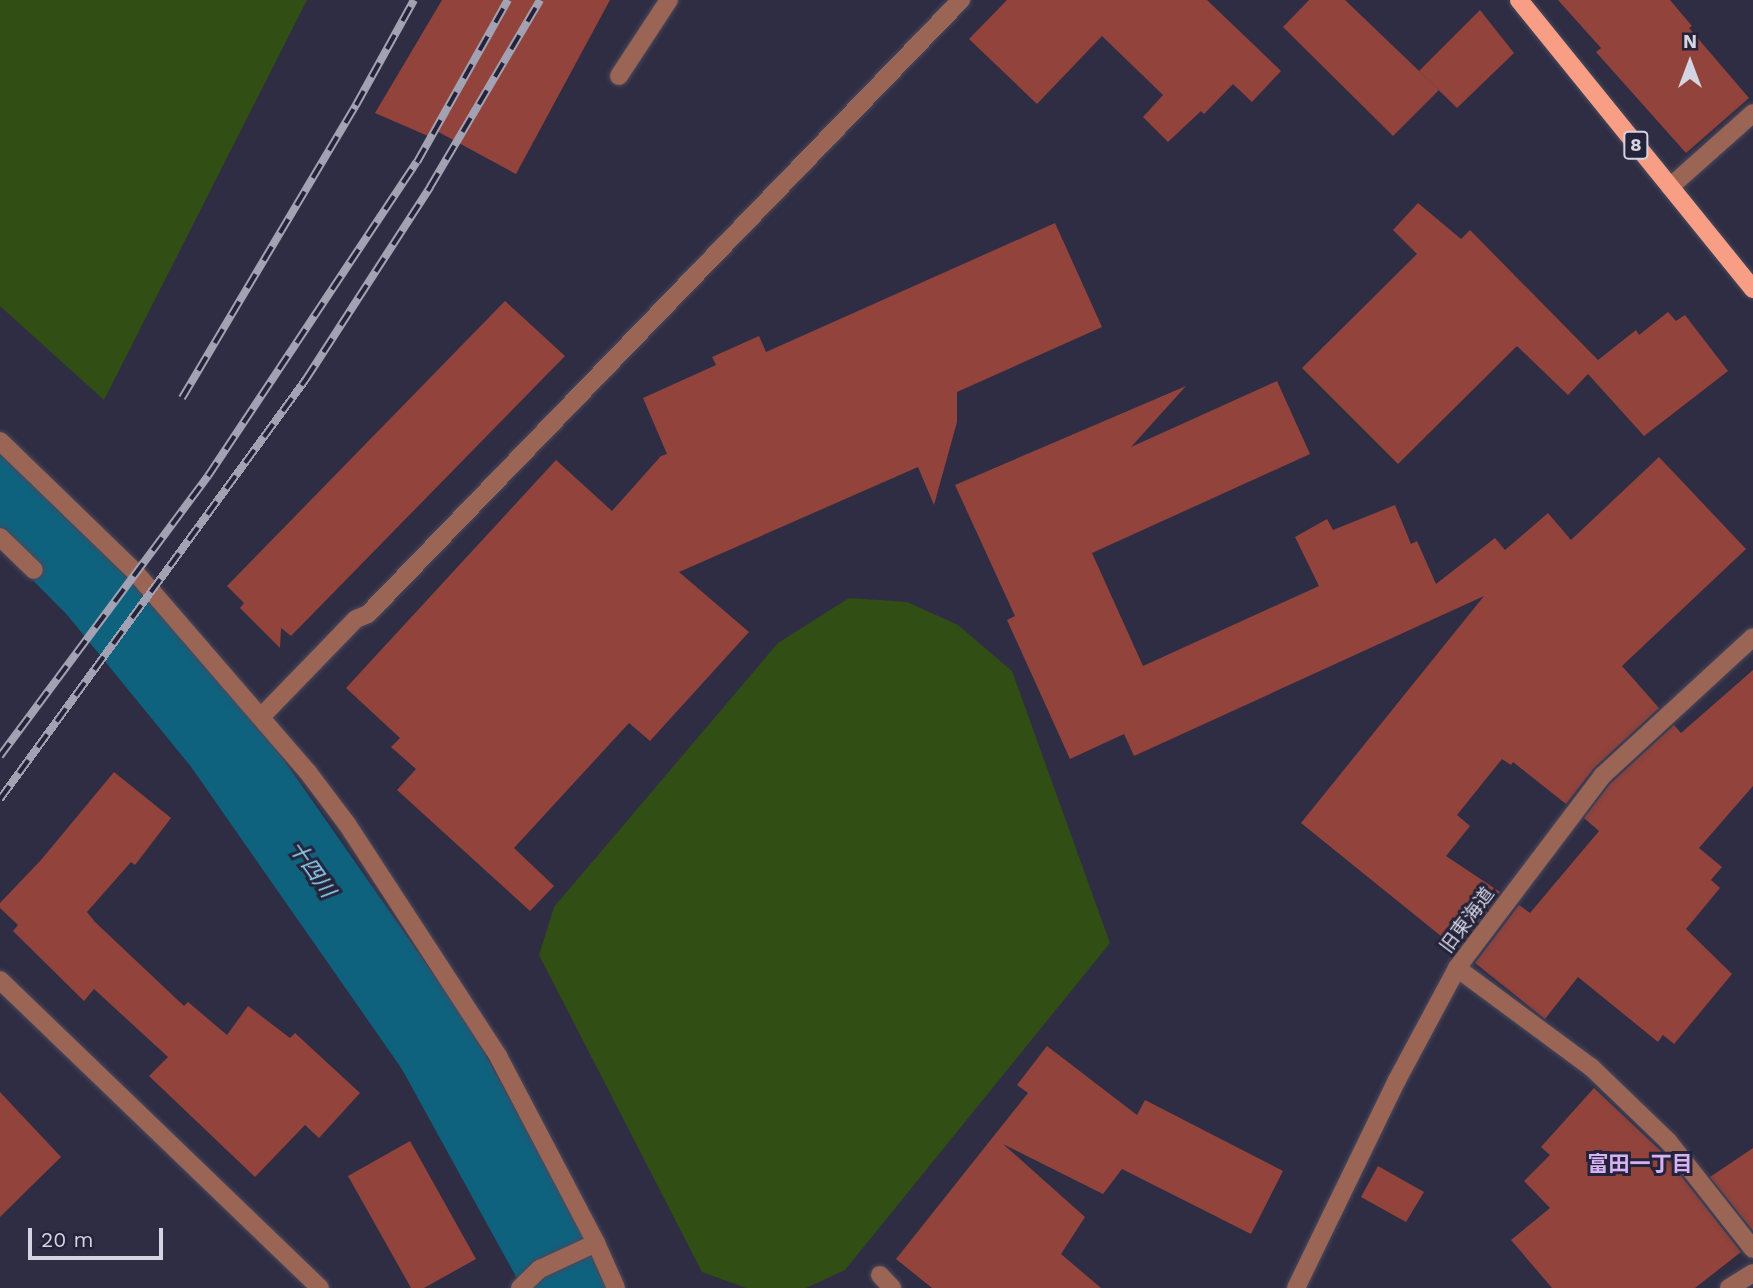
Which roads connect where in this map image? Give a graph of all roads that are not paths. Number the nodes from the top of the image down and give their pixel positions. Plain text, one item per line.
1 (669, 0) edge
2 (961, 0) edge
3 (1519, 0) edge
4 (619, 76) dead end
5 (1753, 113) edge
6 (1670, 187) junction
7 (1753, 289) edge
8 (0, 441) edge
9 (0, 537) edge
10 (34, 569) dead end
11 (1753, 637) edge
12 (261, 717) junction
13 (1457, 968) junction
14 (0, 980) edge
15 (596, 1243) junction
16 (1753, 1249) edge
17 (1753, 1273) edge
18 (320, 1288) edge
19 (520, 1288) edge
20 (616, 1288) edge
21 (1296, 1288) edge
22 (1729, 1288) edge

1 - 4 street
2 - 12 street
3 - 6 main road, 8
5 - 6 street
6 - 7 main road, 8
8 - 12 street
9 - 10 street
11 - 13 street, 旧東海道
12 - 15 street
13 - 16 street
13 - 21 street, 旧東海道
14 - 18 street
15 - 19 street
15 - 20 street
17 - 22 street

